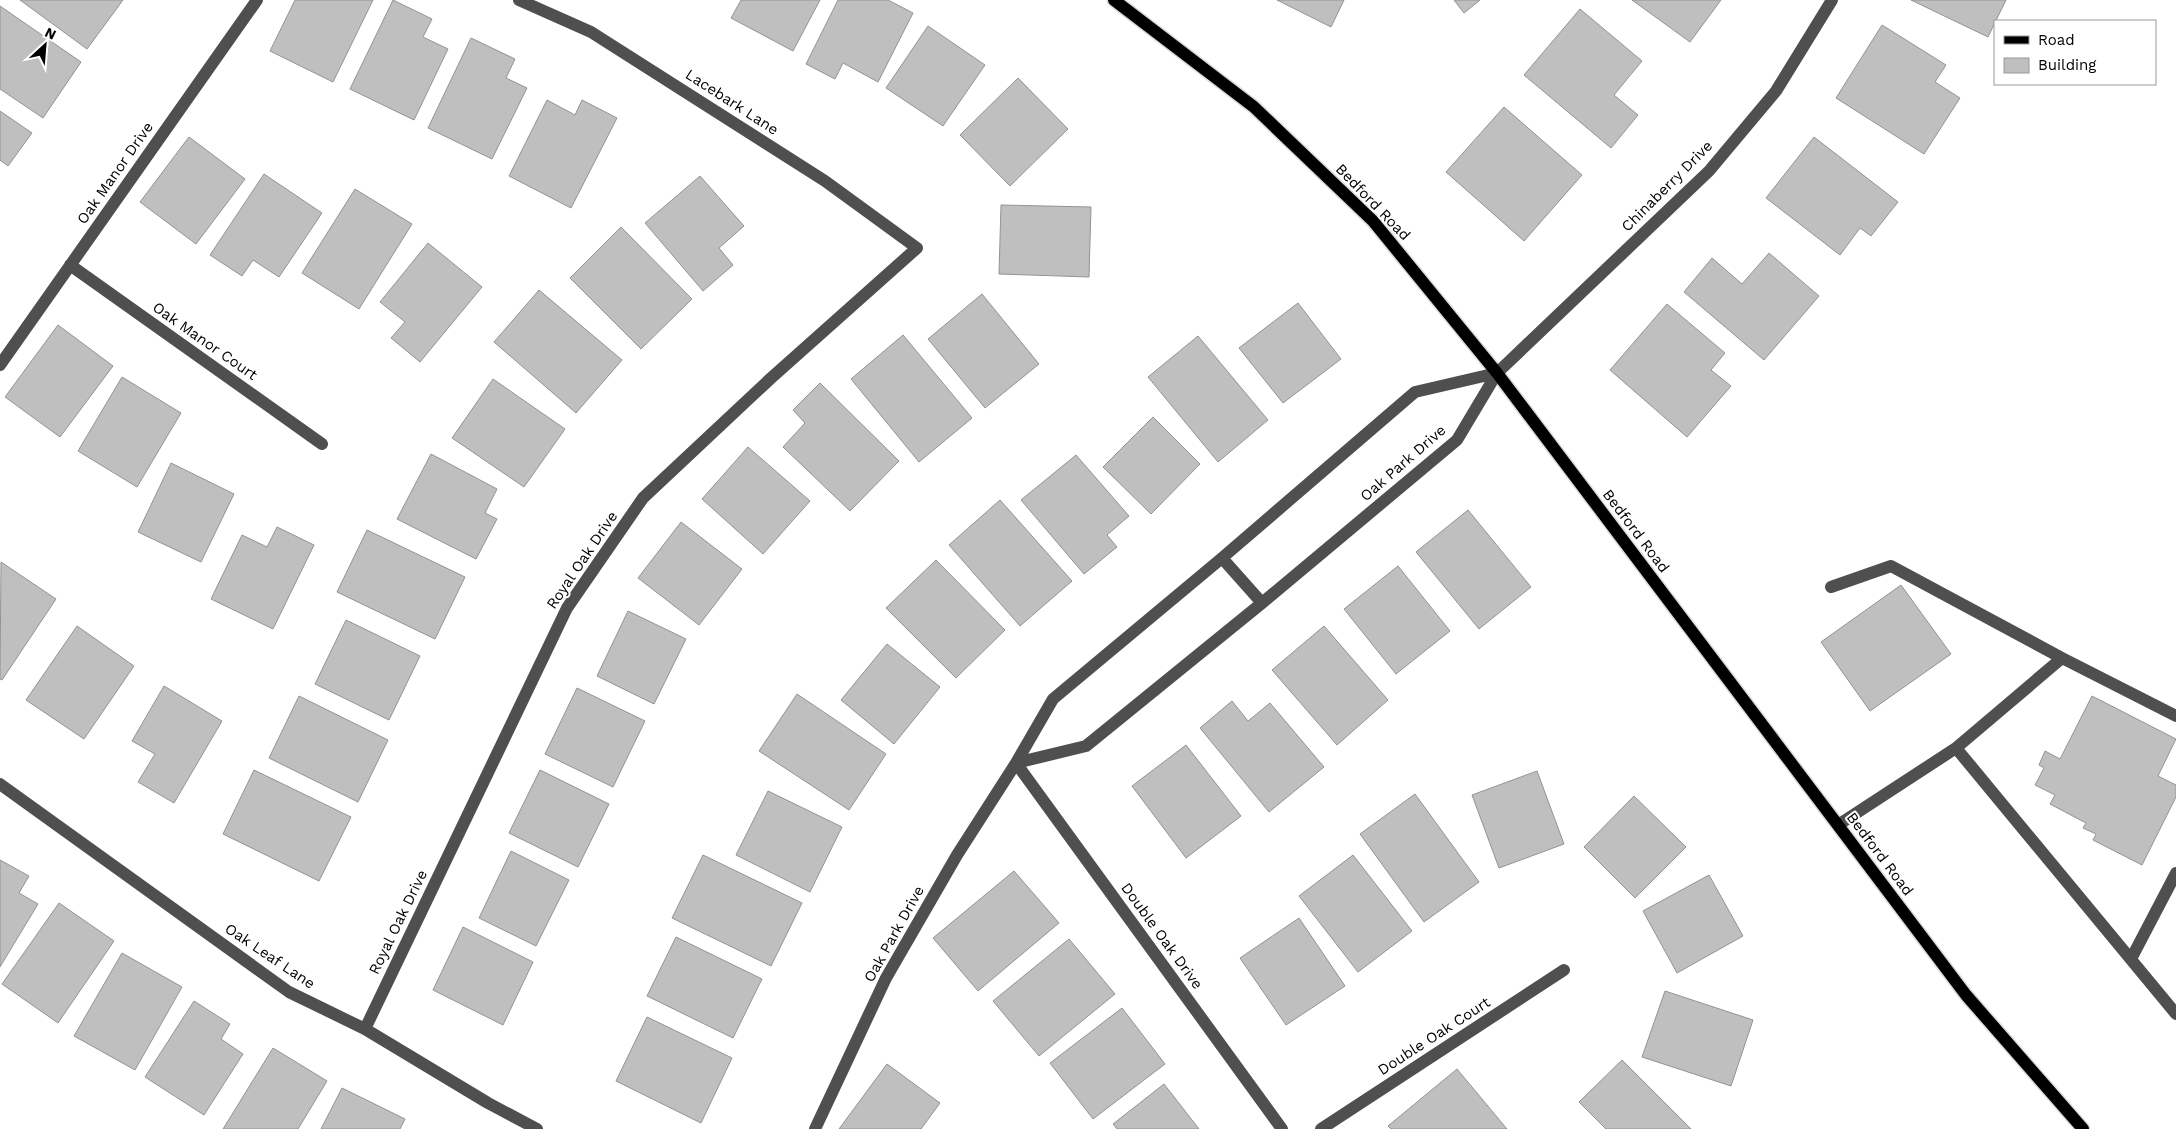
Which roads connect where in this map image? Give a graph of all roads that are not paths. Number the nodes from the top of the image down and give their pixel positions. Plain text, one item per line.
1 (258, 0) edge
2 (520, 0) edge
3 (1114, 0) edge
4 (1832, 0) edge
5 (916, 248) joint
6 (70, 265) junction
7 (0, 365) edge
8 (1497, 373) junction
9 (322, 444) dead end
10 (1222, 558) junction
11 (1831, 587) dead end
12 (1262, 603) junction
13 (2062, 658) junction
14 (2176, 716) edge
15 (1956, 748) junction
16 (1016, 763) junction
17 (0, 784) edge
18 (1838, 825) junction
19 (2176, 873) edge
20 (2131, 959) junction
21 (1564, 970) dead end
22 (2176, 1014) edge
23 (365, 1029) junction
24 (537, 1129) edge
25 (815, 1129) edge
26 (1282, 1129) edge
27 (1321, 1129) edge
28 (2083, 1129) edge

1 - 6 street, Oak Manor Drive
2 - 5 street, Lacebark Lane
3 - 8 main road, Bedford Road
4 - 8 street, Chinaberry Drive
5 - 23 street, Royal Oak Drive
6 - 7 street, Oak Manor Drive
6 - 9 street, Oak Manor Court
8 - 10 street, Oak Park Drive
8 - 12 street, Oak Park Drive
8 - 18 main road, Bedford Road
10 - 12 street
10 - 16 street, Oak Park Drive
11 - 13 street
12 - 16 street, Oak Park Drive
13 - 14 street
13 - 15 street
15 - 18 street
15 - 20 street
16 - 25 street, Oak Park Drive
16 - 26 street, Double Oak Drive
17 - 23 street, Oak Leaf Lane
18 - 28 main road, Bedford Road
19 - 20 street
20 - 22 street
21 - 27 street, Double Oak Court
23 - 24 street, Oak Leaf Lane

